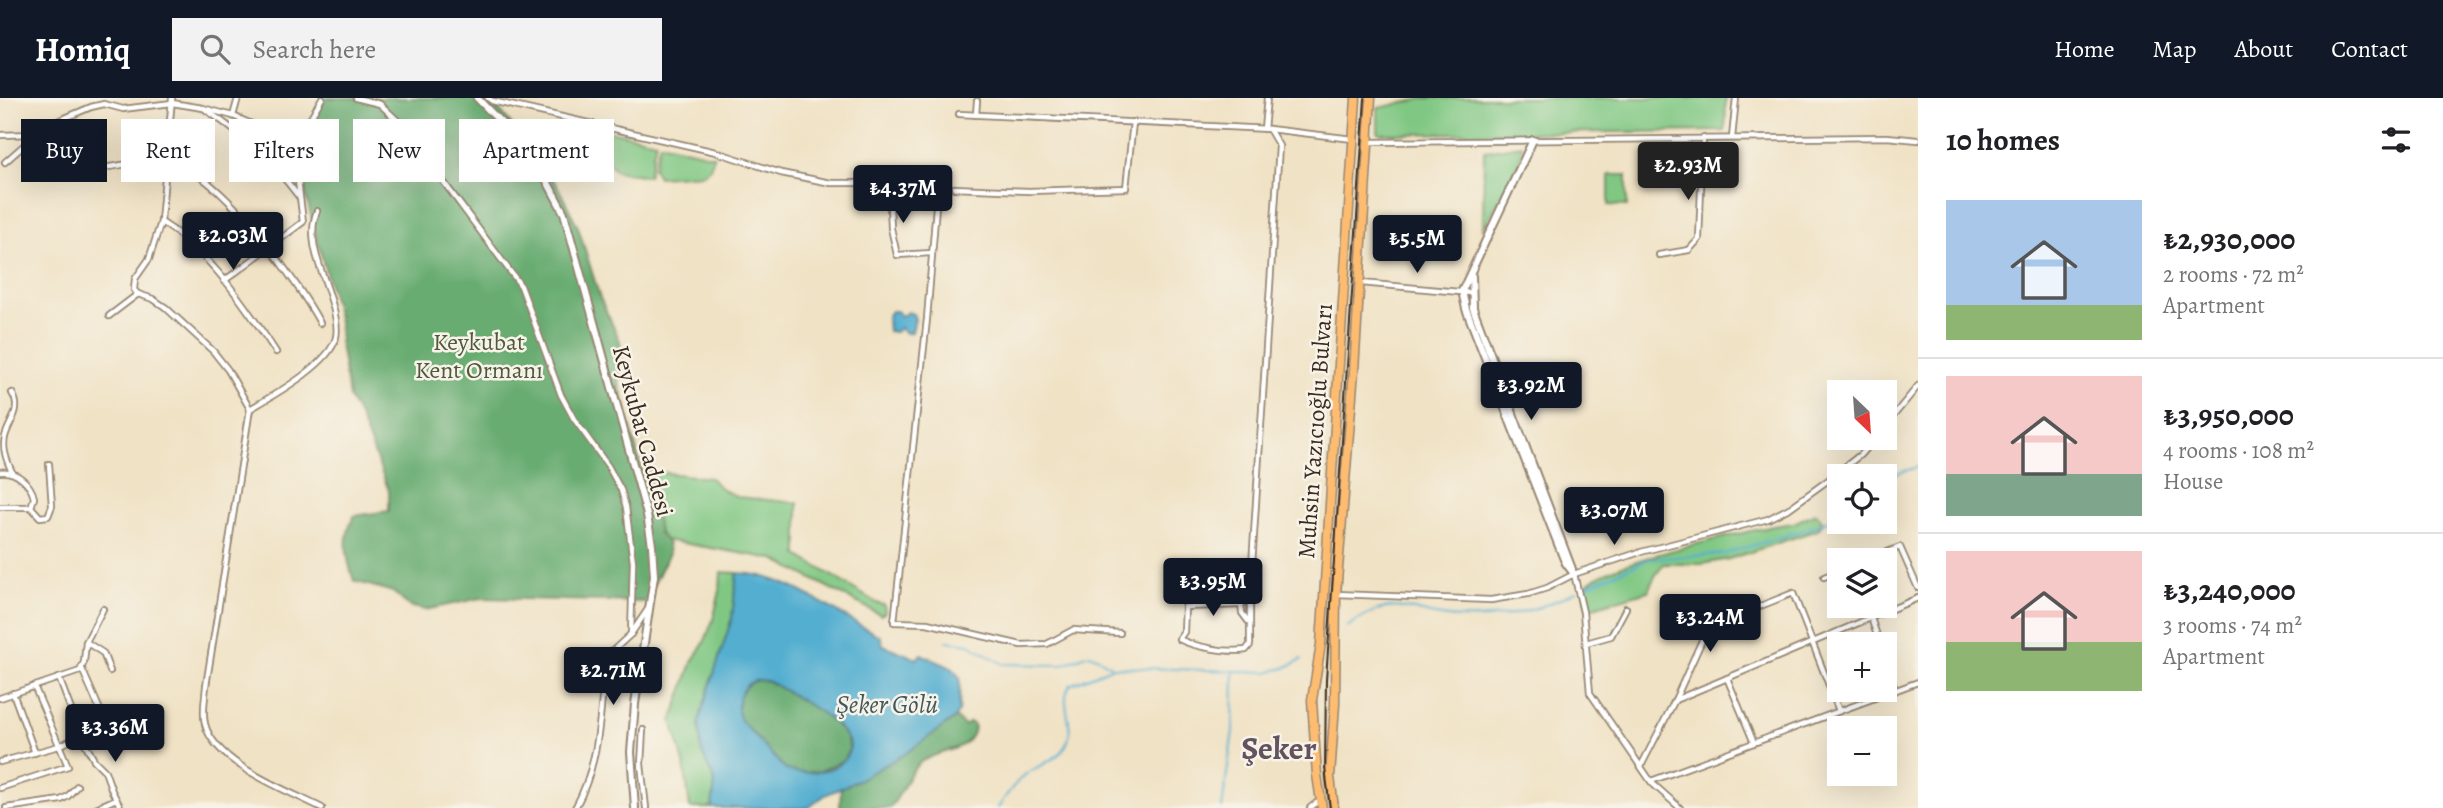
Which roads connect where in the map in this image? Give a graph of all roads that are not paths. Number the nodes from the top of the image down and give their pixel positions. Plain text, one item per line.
1 (238, 98) edge
2 (323, 98) edge
3 (356, 98) edge
4 (477, 98) edge
5 (488, 98) edge
6 (1266, 98) edge
7 (1354, 98) edge
8 (1374, 98) edge
9 (1736, 98) edge
10 (172, 100) edge
11 (976, 101) dead end
12 (203, 108) junction
13 (959, 114) dead end
14 (976, 115) junction
15 (233, 116) junction
16 (63, 119) edge
17 (170, 119) edge
18 (240, 119) edge
19 (311, 119) edge
20 (1133, 122) junction
21 (1267, 129) junction
22 (0, 135) edge
23 (21, 136) edge
24 (1703, 138) junction
25 (1732, 138) junction
26 (1354, 139) junction
27 (1918, 140) edge
28 (1533, 141) junction
29 (1368, 142) junction
30 (21, 147) edge
31 (5, 162) dead end
32 (121, 166) edge
33 (109, 167) dead end
34 (938, 181) dead end
35 (165, 182) edge
36 (207, 182) edge
37 (298, 182) edge
38 (954, 188) dead end
39 (302, 201) junction
40 (317, 211) dead end
41 (161, 222) junction
42 (267, 247) junction
43 (933, 253) junction
44 (1659, 255) dead end
45 (1473, 271) junction
46 (224, 281) junction
47 (1360, 283) junction
48 (1462, 291) junction
49 (1471, 293) junction
50 (138, 294) junction
51 (109, 316) dead end
52 (320, 323) dead end
53 (276, 352) dead end
54 (1918, 386) edge
55 (12, 393) dead end
56 (250, 409) junction
57 (1897, 411) edge
58 (1864, 450) edge
59 (49, 464) dead end
60 (0, 472) edge
61 (12, 472) junction
62 (0, 507) edge
63 (31, 507) junction
64 (1897, 548) edge
65 (1574, 574) junction
66 (1918, 589) edge
67 (1336, 594) junction
68 (1250, 596) junction
69 (1918, 598) edge
70 (1241, 605) junction
71 (650, 606) junction
72 (1897, 607) edge
73 (1626, 608) dead end
74 (103, 609) dead end
75 (1871, 618) joint
76 (1249, 621) junction
77 (1876, 632) edge
78 (1121, 633) dead end
79 (631, 634) junction
80 (86, 642) junction
81 (1586, 643) junction
82 (1811, 643) junction
83 (82, 669) junction
84 (110, 671) dead end
85 (59, 678) junction
86 (1727, 678) junction
87 (1918, 682) edge
88 (34, 685) junction
89 (1897, 689) edge
90 (13, 693) junction
91 (0, 698) edge
92 (1675, 701) junction
93 (1863, 702) edge
94 (1839, 711) junction
95 (643, 730) dead end
96 (81, 736) junction
97 (1754, 743) junction
98 (59, 746) junction
99 (35, 752) junction
100 (0, 762) edge
101 (1641, 766) junction
102 (1651, 781) junction
103 (77, 786) dead end
104 (0, 788) edge
105 (116, 799) junction
106 (1321, 804) edge
107 (6, 808) edge
108 (96, 808) edge
109 (121, 808) edge
110 (322, 808) edge
111 (575, 808) edge
112 (635, 808) edge
113 (646, 808) edge
114 (1310, 808) edge
115 (1334, 808) edge
116 (1680, 808) edge

1 - 15 street
2 - 19 street
3 - 79 street
4 - 71 street, Keykubat Caddesi
5 - 43 street
6 - 21 street
7 - 26 highway, Muhsin Yazıcıoğlu Bulvarı
8 - 29 highway, Muhsin Yazıcıoğlu Bulvarı
9 - 25 street
10 - 12 street
10 - 16 street
10 - 17 street
11 - 14 street
12 - 15 street
12 - 39 street
13 - 14 street
14 - 20 street
15 - 18 street
20 - 21 street
20 - 38 street
21 - 26 street
21 - 68 street
22 - 23 street
24 - 25 street
24 - 28 street
24 - 44 street
25 - 27 street
26 - 106 highway, Muhsin Yazıcıoğlu Bulvarı
28 - 29 street
28 - 45 street
29 - 47 highway, Muhsin Yazıcıoğlu Bulvarı
30 - 31 street
32 - 33 street
34 - 43 street
35 - 41 street
36 - 42 street
37 - 39 street
39 - 42 street
40 - 56 street
41 - 46 street
41 - 50 street
42 - 46 street
42 - 52 street
43 - 78 street
45 - 48 street
45 - 49 street
46 - 53 street
47 - 48 street
47 - 67 highway, Muhsin Yazıcıoğlu Bulvarı
48 - 49 street
48 - 65 street
49 - 65 street
50 - 51 street
50 - 56 street
54 - 57 street
55 - 61 street
56 - 110 street
58 - 65 street
59 - 63 street
60 - 61 street
61 - 63 street
62 - 63 street
64 - 66 street
65 - 67 street
65 - 81 street
67 - 115 highway, Muhsin Yazıcıoğlu Bulvarı
68 - 70 street
68 - 76 street
69 - 72 street
70 - 76 street
70 - 76 street
71 - 79 street
71 - 112 street, Keykubat Caddesi
73 - 81 street
74 - 80 street
75 - 77 street
75 - 82 street
79 - 111 street
80 - 83 street
80 - 84 street
81 - 101 street
82 - 86 street
82 - 92 street
82 - 94 street
83 - 85 street
83 - 96 street
85 - 88 street
85 - 96 street
86 - 92 street
86 - 97 street
87 - 89 street
88 - 90 street
88 - 98 street
90 - 91 street
90 - 99 street
92 - 101 street
93 - 94 street
94 - 97 street
95 - 113 street
96 - 98 street
96 - 105 street
97 - 102 street
98 - 99 street
98 - 104 street
99 - 100 street
101 - 102 street
102 - 116 street
103 - 107 street
105 - 108 street
105 - 109 street
106 - 114 street

